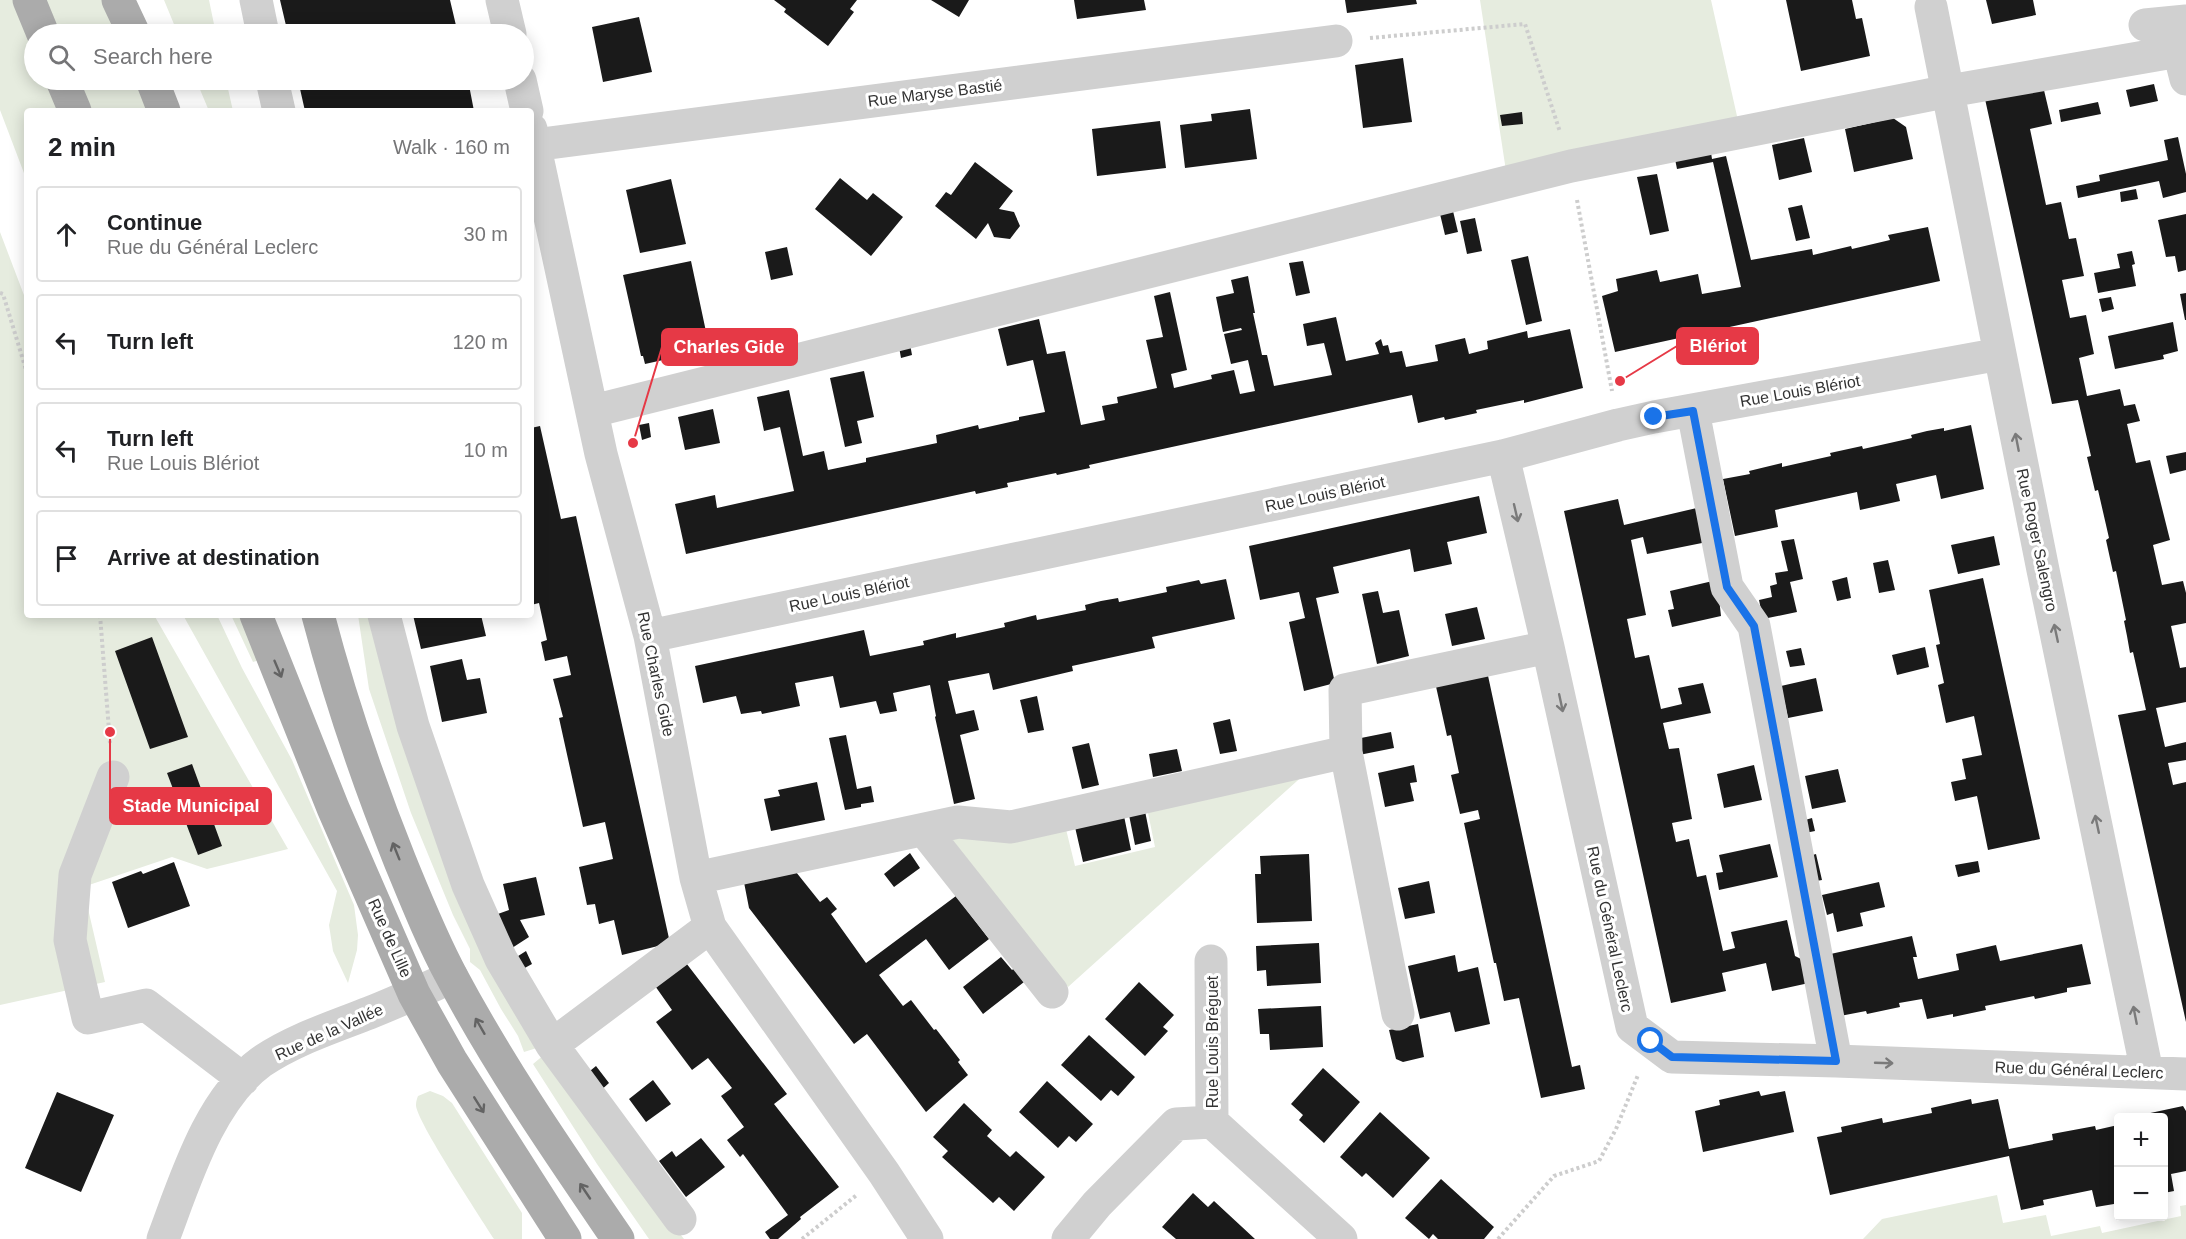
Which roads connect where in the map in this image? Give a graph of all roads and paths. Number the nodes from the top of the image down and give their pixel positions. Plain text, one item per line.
1 (28, 0) edge
2 (118, 0) edge
3 (256, 0) edge
4 (502, 0) edge
5 (1931, 7) dead end
6 (2186, 21) edge
7 (39, 24) edge
8 (129, 24) edge
9 (261, 24) edge
10 (508, 24) edge
11 (2145, 25) dead end
12 (1336, 41) dead end
13 (2186, 80) edge
14 (66, 90) edge
15 (156, 90) edge
16 (274, 90) edge
17 (522, 90) edge
18 (1949, 91) junction
19 (74, 108) edge
20 (163, 108) edge
21 (278, 108) edge
22 (526, 108) edge
23 (534, 137) edge
24 (534, 148) edge
25 (540, 214) edge
26 (0, 293) edge
27 (2000, 354) junction
28 (24, 363) edge
29 (592, 411) junction
30 (1693, 411) junction
31 (1503, 456) junction
32 (100, 618) edge
33 (257, 618) edge
34 (319, 618) edge
35 (329, 618) edge
36 (385, 618) edge
37 (650, 636) junction
38 (1548, 647) junction
39 (331, 664) junction
40 (1346, 752) junction
41 (113, 777) joint
42 (924, 830) junction
43 (696, 878) junction
44 (710, 927) junction
45 (1211, 961) dead end
46 (452, 977) junction
47 (1052, 992) dead end
48 (414, 994) junction
49 (1398, 1014) dead end
50 (1651, 1041) junction
51 (552, 1045) junction
52 (1836, 1061) junction
53 (2147, 1072) junction
54 (2186, 1074) edge
55 (243, 1079) junction
56 (1212, 1122) junction
57 (884, 1173) junction
58 (680, 1220) dead end
59 (163, 1239) edge
60 (565, 1239) edge
61 (618, 1239) edge
62 (802, 1239) edge
63 (927, 1239) edge
64 (1068, 1239) edge
65 (1341, 1239) edge
66 (1498, 1239) edge

1 - 7 main road
2 - 8 main road
3 - 9 street
4 - 10 street
5 - 18 street, Rue Roger Salengro
6 - 11 street
12 - 23 street, Rue Maryse Bastié
13 - 18 street
14 - 19 main road
15 - 20 main road
16 - 21 street
17 - 22 street
18 - 27 street, Rue Roger Salengro
18 - 29 street
24 - 25 street, Rue Charles Gide
25 - 29 street, Rue Charles Gide
26 - 28 path
27 - 30 street, Rue Louis Blériot
53 -> 27 street, Rue Roger Salengro
29 - 37 street, Rue Charles Gide
30 - 31 street, Rue Louis Blériot
30 - 52 street
31 - 37 street, Rue Louis Blériot
31 -> 38 street, Rue du Général Leclerc
32 - 41 path
33 -> 48 main road, Rue de Lille
34 - 39 main road
35 - 39 street
36 - 51 street
37 - 43 street, Rue Charles Gide
38 - 40 street
38 -> 50 street, Rue du Général Leclerc
46 -> 39 main road
40 - 42 street
40 - 49 street
41 - 55 street
42 - 43 street
42 - 47 street
43 - 44 street, Rue Charles Gide
44 - 51 street
44 - 57 street, Rue Charles Gide
45 - 56 street, Rue Louis Bréguet
46 - 48 street, Rue de la Vallée
61 -> 46 main road
48 - 55 street, Rue de la Vallée
48 -> 60 main road, Rue de Lille
50 - 52 street, Rue du Général Leclerc
50 - 66 path
51 - 58 street
52 -> 53 street, Rue du Général Leclerc
53 - 54 street, Rue du Général Leclerc
55 - 59 street, Rue de la Vallée
56 - 64 street, Rue Louis Bréguet
56 - 65 street, Rue Louis Bréguet
57 - 62 path
57 - 63 street

